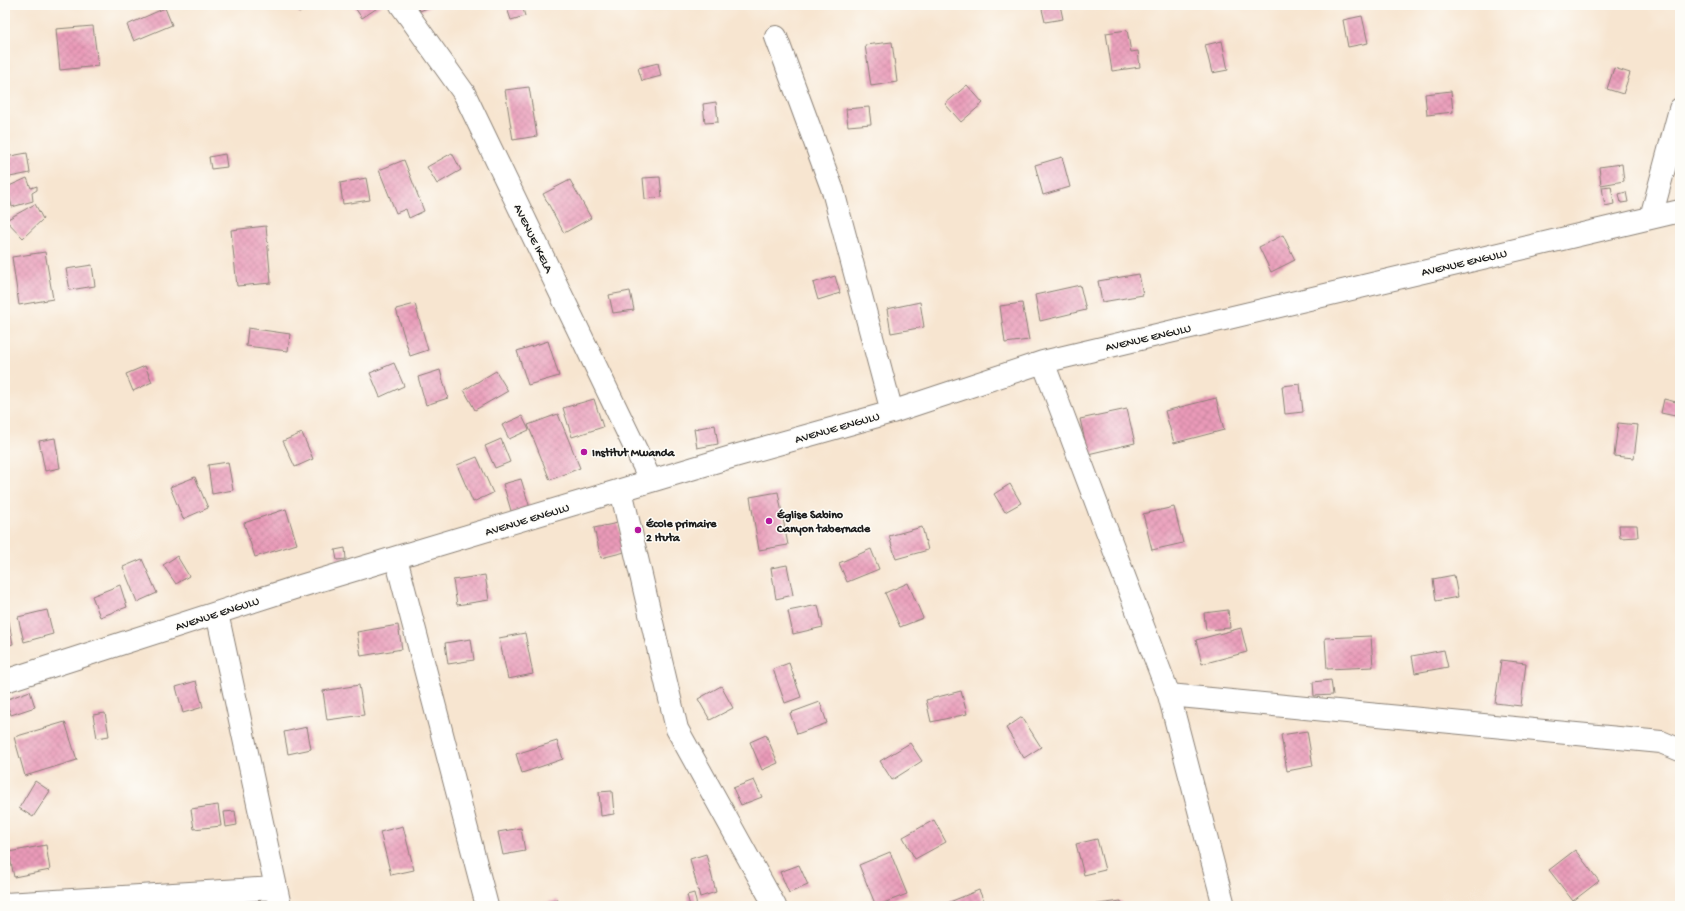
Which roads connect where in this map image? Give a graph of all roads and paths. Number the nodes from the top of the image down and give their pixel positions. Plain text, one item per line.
1 (401, 5) edge
2 (776, 37) dead end
3 (1680, 109) edge
4 (1680, 211) edge
5 (1651, 217) junction
6 (1043, 362) junction
7 (892, 412) junction
8 (650, 481) junction
9 (621, 490) junction
10 (396, 558) junction
11 (217, 613) junction
12 (5, 681) edge
13 (1169, 695) junction
14 (1680, 750) edge
15 (278, 897) edge
16 (5, 904) edge
17 (487, 906) edge
18 (775, 906) edge
19 (1224, 906) edge

1 - 8 street, AVENUE IKELA
2 - 7 street
3 - 5 street
4 - 5 street, AVENUE ENGULU
5 - 6 street, AVENUE ENGULU
6 - 7 street, AVENUE ENGULU
6 - 13 street
7 - 8 street, AVENUE ENGULU
8 - 9 street, AVENUE ENGULU
9 - 10 street, AVENUE ENGULU
9 - 18 street
10 - 11 street, AVENUE ENGULU
10 - 17 street
11 - 12 street, AVENUE ENGULU
11 - 15 street
13 - 14 street
13 - 19 street
15 - 16 street

